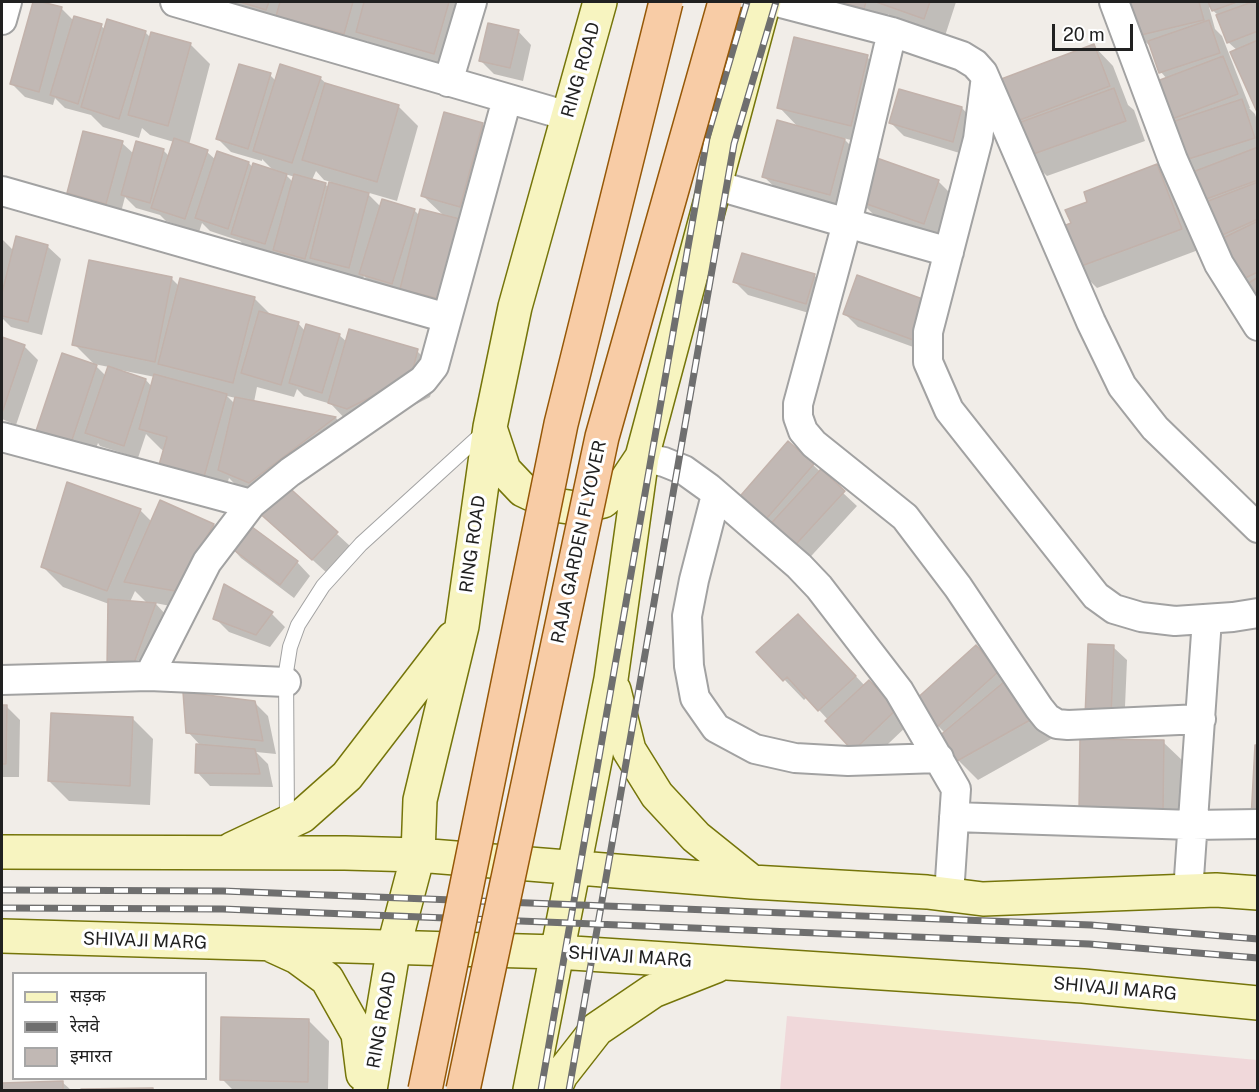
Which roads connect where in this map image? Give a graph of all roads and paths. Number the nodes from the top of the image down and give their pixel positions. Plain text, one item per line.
1 (7, 2) edge
2 (175, 2) edge
3 (472, 2) edge
4 (600, 2) edge
5 (666, 2) edge
6 (725, 2) edge
7 (764, 2) edge
8 (777, 2) edge
9 (1114, 2) edge
10 (2, 20) edge
11 (892, 32) junction
12 (448, 82) junction
13 (985, 82) junction
14 (507, 99) junction
15 (568, 116) junction
16 (715, 185) junction
17 (2, 190) edge
18 (848, 223) junction
19 (949, 252) junction
20 (447, 318) junction
21 (1257, 326) edge
22 (490, 427) junction
23 (2, 436) edge
24 (642, 457) junction
25 (716, 495) junction
26 (251, 504) junction
27 (1257, 528) edge
28 (1257, 613) edge
29 (1207, 619) junction
30 (462, 626) junction
31 (149, 676) junction
32 (611, 679) junction
33 (2, 680) edge
34 (286, 682) junction
35 (1202, 719) junction
36 (939, 758) junction
37 (954, 818) junction
38 (288, 824) junction
39 (1257, 824) edge
40 (1192, 825) junction
41 (2, 852) edge
42 (225, 853) junction
43 (418, 855) junction
44 (572, 868) junction
45 (752, 882) junction
46 (1188, 891) junction
47 (1257, 892) edge
48 (950, 895) junction
49 (2, 936) edge
50 (267, 944) junction
51 (394, 946) junction
52 (557, 952) junction
53 (723, 963) junction
54 (1257, 1003) edge
55 (368, 1090) edge
56 (425, 1090) edge
57 (463, 1090) edge
58 (530, 1090) edge
59 (554, 1090) edge

1 - 10 street
2 - 12 street
3 - 12 street
4 - 15 main road, RING ROAD
5 - 56 main road, bridge
6 - 57 main road, RAJA GARDEN FLYOVER, bridge
7 - 16 main road
8 - 11 street
9 - 21 street
11 - 13 street
11 - 18 street
12 - 14 street
13 - 19 street
13 - 27 street
14 - 15 street
14 - 20 street
15 - 22 main road, RING ROAD
16 - 18 street
16 - 24 main road
17 - 20 street
18 - 19 street
18 - 35 street
19 - 29 street
20 - 26 street
22 - 24 main road
22 - 30 main road, RING ROAD
22 - 34 lane
23 - 26 street
24 - 25 street
24 - 32 main road
25 - 36 street
25 - 36 street
26 - 31 street
28 - 29 street
29 - 35 street
30 - 38 main road
30 - 43 main road, RING ROAD
31 - 33 street
31 - 34 street
32 - 44 main road
32 - 45 main road
34 - 38 lane
35 - 40 street
36 - 37 street
37 - 40 street
37 - 48 street
38 - 42 main road
39 - 40 street
40 - 46 street
41 - 42 main road
42 - 43 main road
43 - 44 main road
43 - 51 main road, RING ROAD
44 - 45 main road
44 - 52 main road
45 - 48 main road
46 - 47 main road
46 - 48 main road
49 - 50 main road, SHIVAJI MARG
50 - 51 main road, SHIVAJI MARG
50 - 55 main road
51 - 52 main road, SHIVAJI MARG
51 - 55 main road, RING ROAD
52 - 53 main road, SHIVAJI MARG
52 - 58 main road
53 - 54 main road, SHIVAJI MARG
53 - 59 main road

